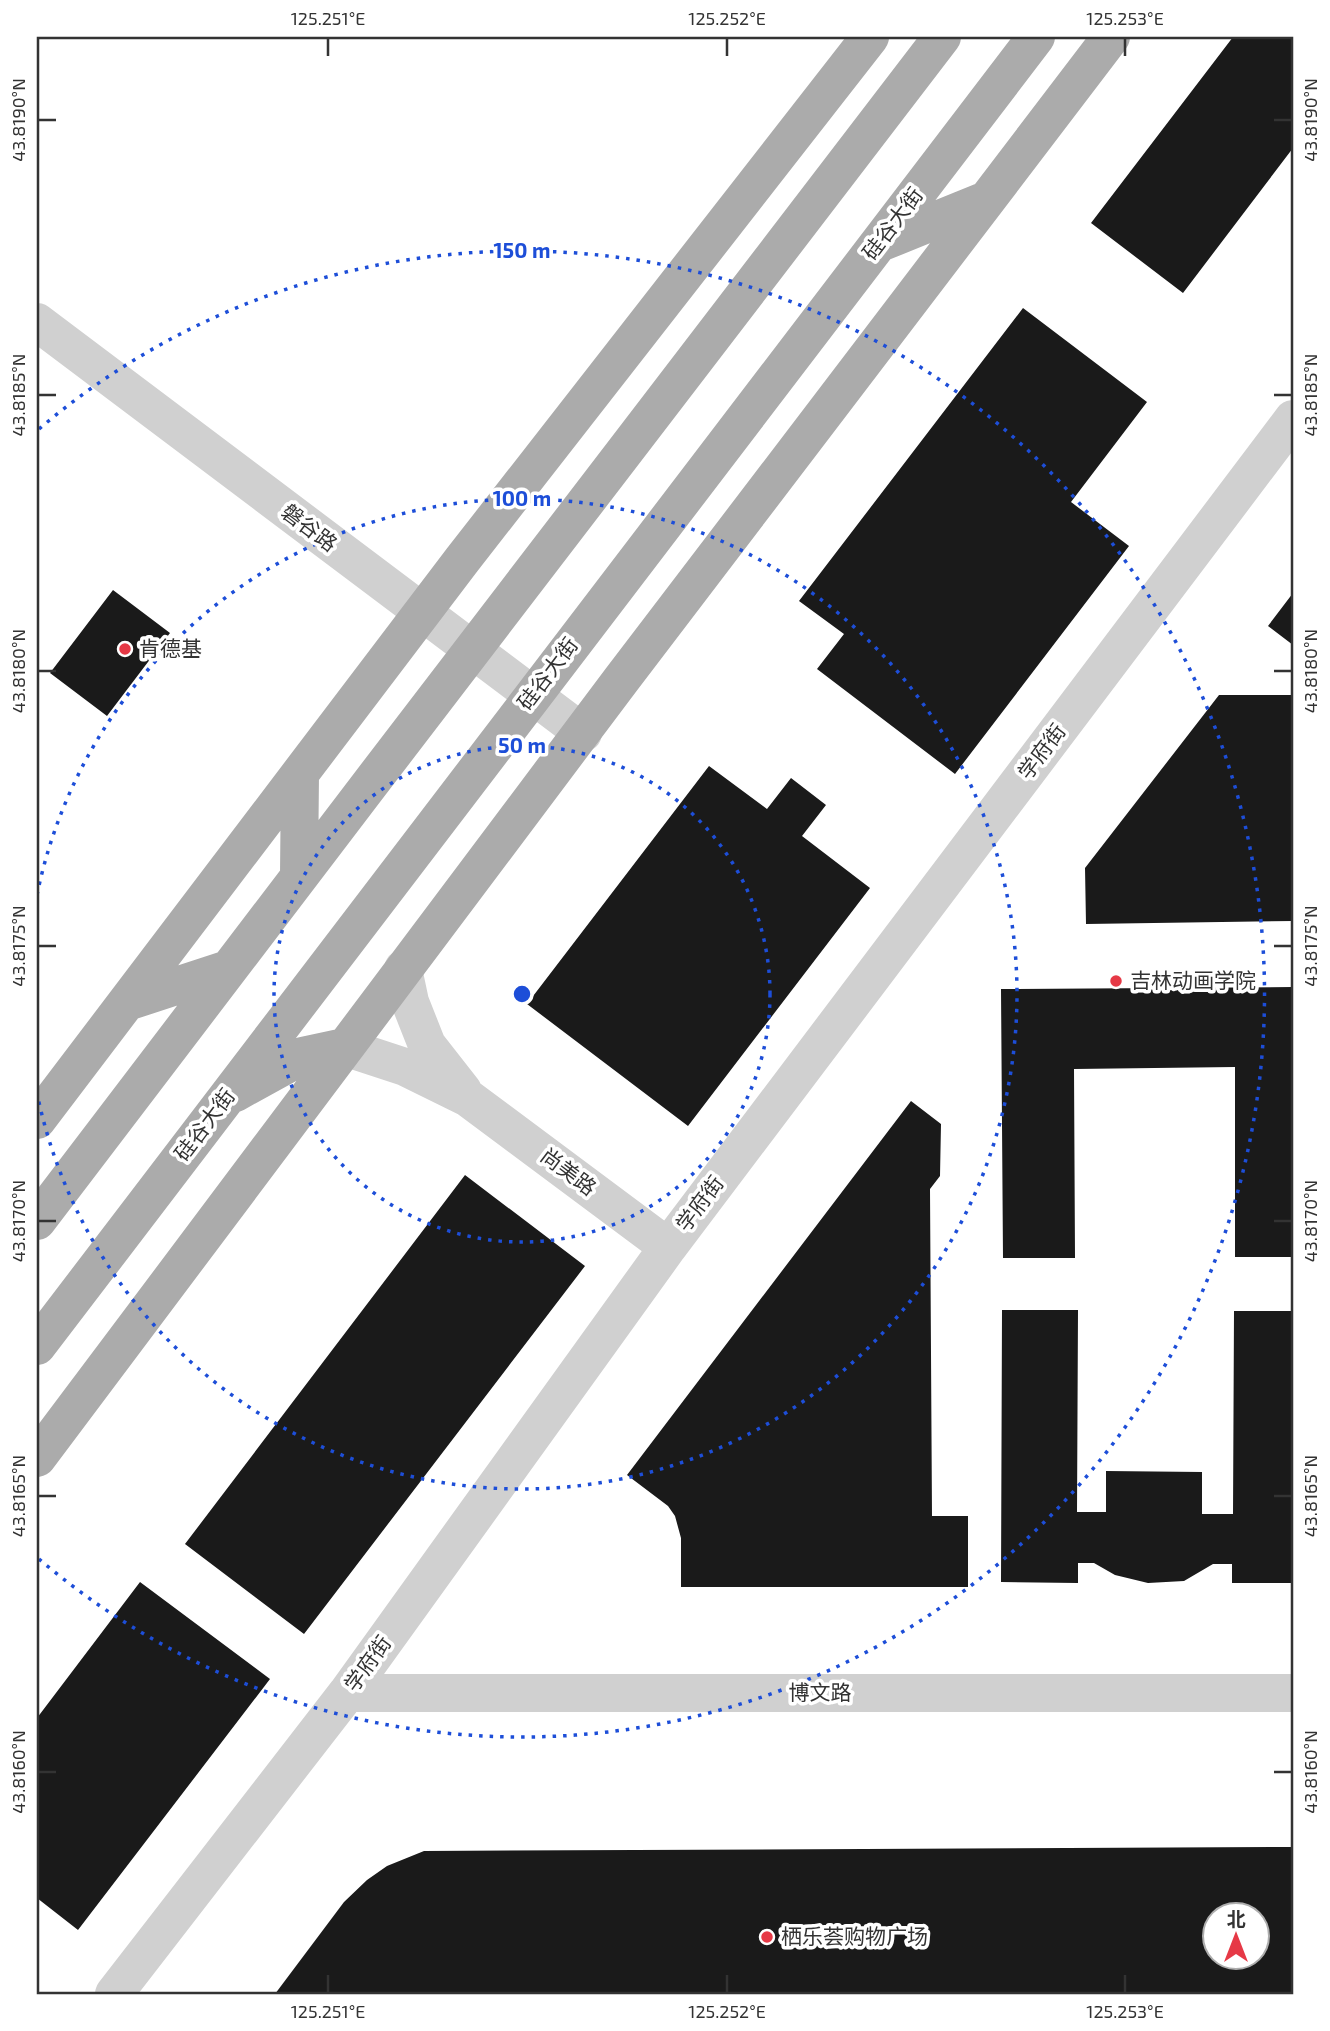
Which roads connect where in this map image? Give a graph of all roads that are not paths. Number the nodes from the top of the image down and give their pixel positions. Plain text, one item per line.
1 (870, 37) edge
2 (942, 37) edge
3 (1036, 37) edge
4 (1111, 37) edge
5 (987, 199) junction
6 (878, 243) junction
7 (37, 322) edge
8 (1293, 419) edge
9 (422, 614) junction
10 (472, 651) junction
11 (531, 695) junction
12 (583, 733) junction
13 (300, 774) junction
14 (299, 874) junction
15 (228, 969) junction
16 (403, 970) junction
17 (127, 1002) junction
18 (344, 1047) junction
19 (468, 1098) junction
20 (224, 1099) junction
21 (37, 1120) edge
22 (37, 1221) edge
23 (668, 1247) junction
24 (37, 1346) edge
25 (37, 1458) edge
26 (347, 1693) junction
27 (1293, 1693) edge
28 (114, 1994) edge

1 - 9 main road
2 - 10 main road
3 - 6 main road, 硅谷大街
4 - 5 main road
5 - 6 main road
5 - 12 main road
6 - 11 main road, 硅谷大街
7 - 9 street, 磐谷路
8 - 23 street, 学府街
9 - 10 street, 磐谷路
9 - 13 main road
10 - 11 street, 磐谷路
10 - 14 main road
11 - 12 street, 磐谷路
11 - 20 main road, 硅谷大街
12 - 16 main road
13 - 14 main road
13 - 17 main road
14 - 15 main road
15 - 17 main road
15 - 22 main road
16 - 18 main road
16 - 19 street
17 - 21 main road
18 - 19 street
18 - 20 main road
18 - 25 main road
19 - 23 street, 尚美路
20 - 24 main road, 硅谷大街
23 - 26 street, 学府街
26 - 27 street, 博文路
26 - 28 street, 学府街

